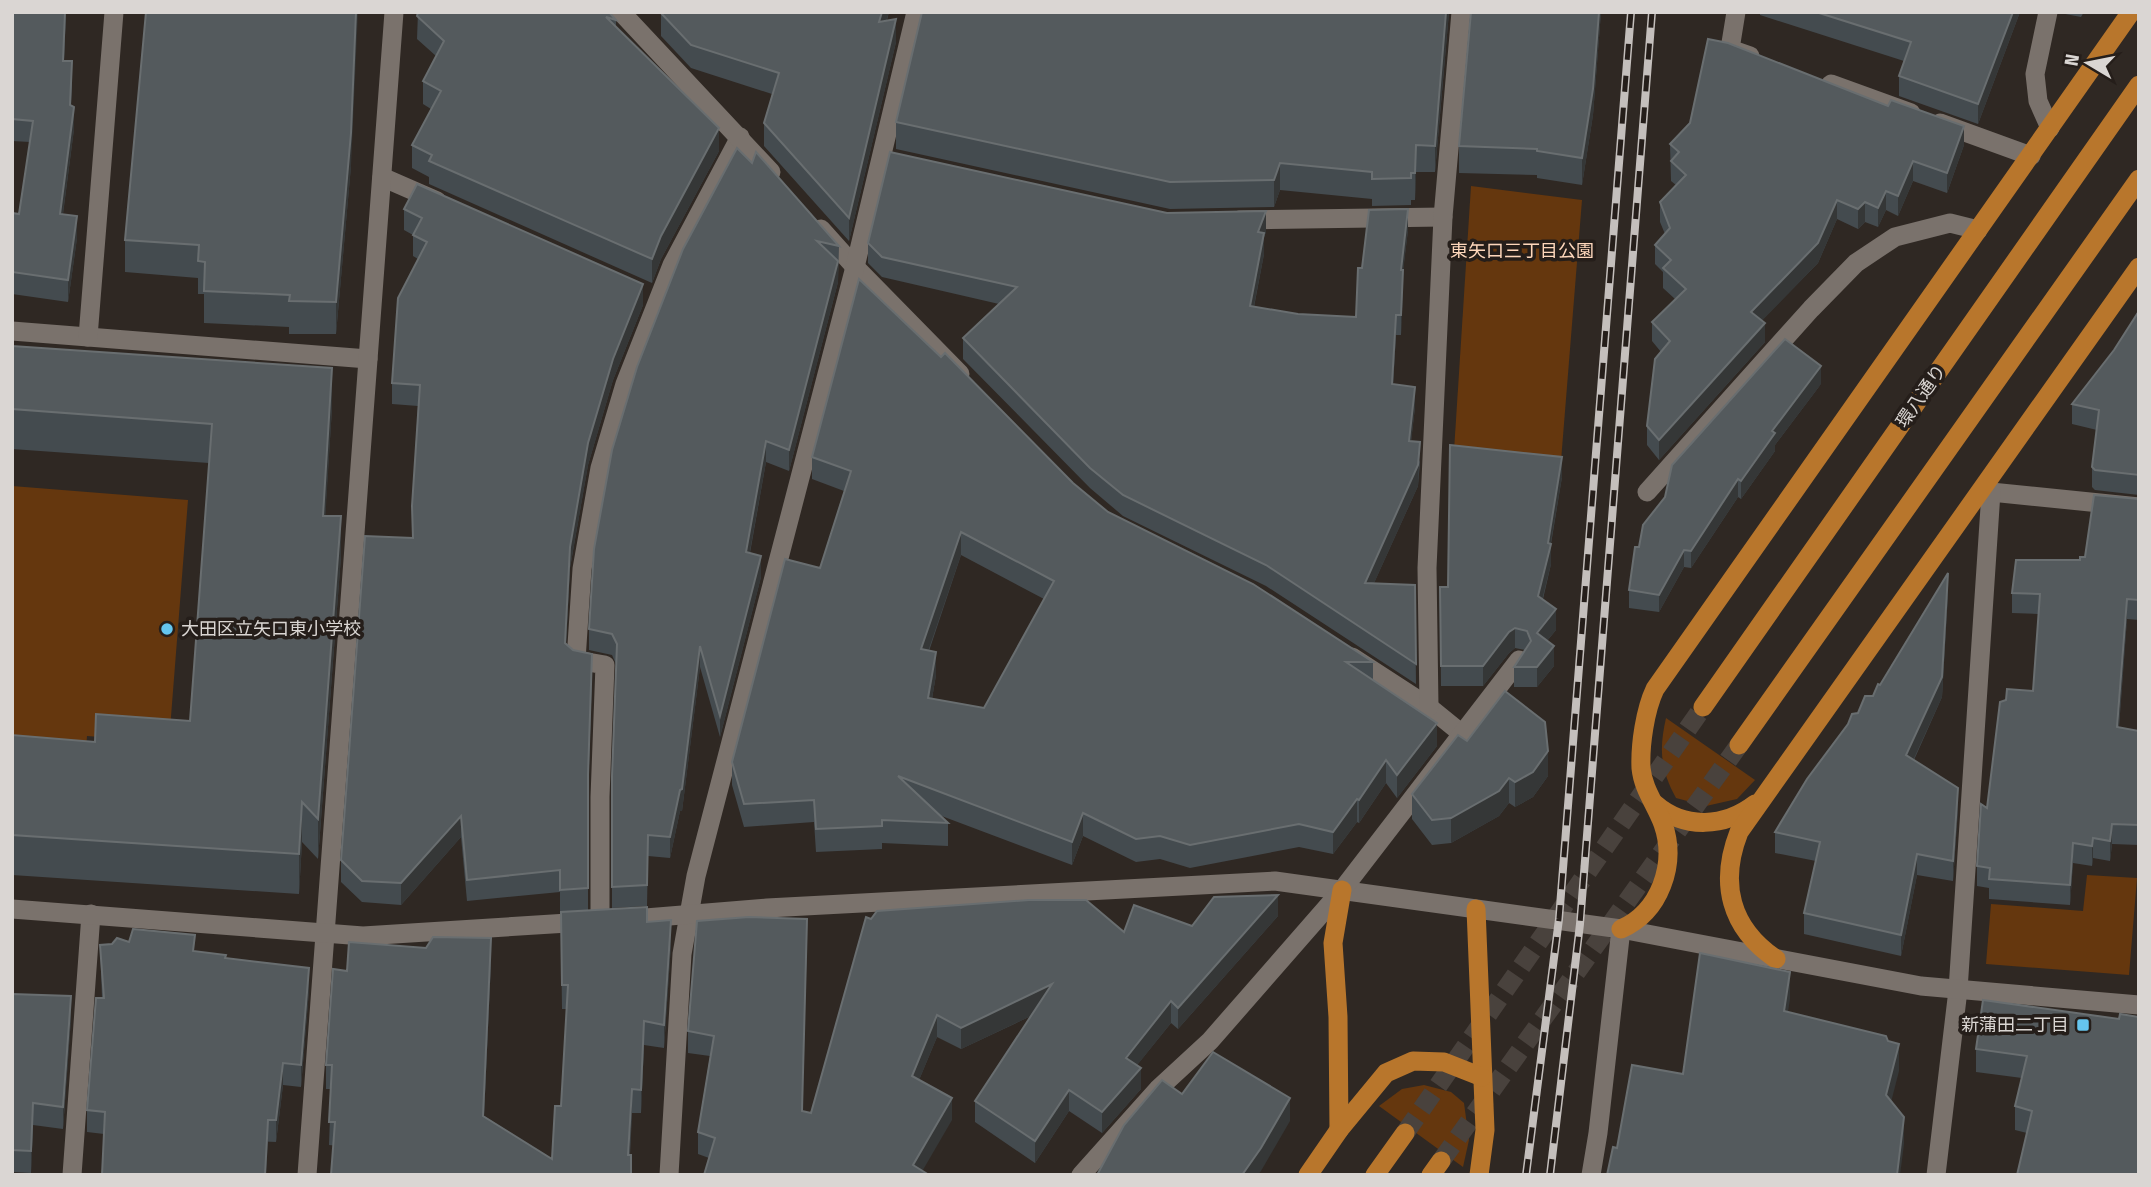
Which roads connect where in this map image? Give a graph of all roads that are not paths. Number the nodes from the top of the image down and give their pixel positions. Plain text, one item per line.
1 (114, 12) edge
2 (394, 12) edge
3 (621, 12) edge
4 (916, 12) edge
5 (1461, 12) edge
6 (1736, 12) edge
7 (2048, 12) edge
8 (2131, 12) edge
9 (1769, 62) edge
10 (1807, 76) edge
11 (2139, 85) edge
12 (2050, 128) junction
13 (740, 137) junction
14 (2031, 156) junction
15 (382, 177) junction
16 (2139, 179) edge
17 (786, 189) edge
18 (457, 210) edge
19 (804, 210) edge
20 (1443, 217) junction
21 (1224, 220) edge
22 (1978, 230) junction
23 (855, 267) junction
24 (2139, 267) edge
25 (12, 331) edge
26 (88, 337) junction
27 (368, 359) junction
28 (978, 392) edge
29 (1988, 489) junction
30 (1647, 492) dead end
31 (2139, 507) edge
32 (1338, 648) edge
33 (1519, 660) edge
34 (1429, 707) junction
35 (1703, 707) tunnel mouth
36 (1461, 733) junction
37 (1740, 746) tunnel mouth
38 (1762, 800) junction
39 (1651, 802) junction
40 (1342, 890) junction
41 (12, 909) edge
42 (1476, 909) junction
43 (91, 914) junction
44 (689, 916) junction
45 (600, 921) junction
46 (1621, 929) junction
47 (326, 932) junction
48 (1776, 959) junction
49 (1958, 990) junction
50 (2139, 1005) edge
51 (1482, 1077) junction
52 (1339, 1130) junction
53 (1405, 1133) tunnel mouth
54 (72, 1175) edge
55 (307, 1175) edge
56 (669, 1175) edge
57 (1081, 1175) edge
58 (1308, 1175) edge
59 (1375, 1175) edge
60 (1479, 1175) edge
61 (1591, 1175) edge
62 (1936, 1175) edge

1 - 26 street
2 - 15 street
3 - 13 street
4 - 23 street
5 - 20 street
6 - 9 street
7 - 12 street
8 - 12 main road
10 - 14 street
11 - 35 main road, 環八通り
12 - 14 main road
13 - 17 street
13 - 45 street
14 - 22 main road
15 - 18 street
15 - 27 street
16 - 37 main road
19 - 23 street
20 - 21 street
20 - 34 street
22 - 30 street
22 - 39 main road
23 - 28 street
23 - 44 street
24 - 29 main road
25 - 26 street
26 - 27 street
27 - 47 street
29 - 31 street
29 - 38 main road
29 - 49 street
32 - 34 street
33 - 36 street
34 - 36 street
36 - 40 street
38 - 39 main road
38 - 48 main road
39 - 46 main road
40 - 42 street
40 - 44 street
40 - 52 main road
40 - 57 street
41 - 43 street
42 - 46 street
42 - 51 main road
43 - 47 street
43 - 54 street
44 - 45 street
44 - 56 street
45 - 47 street
46 - 48 street
46 - 61 street
47 - 55 street
48 - 49 street
49 - 50 street
49 - 62 street
51 - 52 main road
51 - 60 main road
52 - 58 main road
53 - 59 main road

